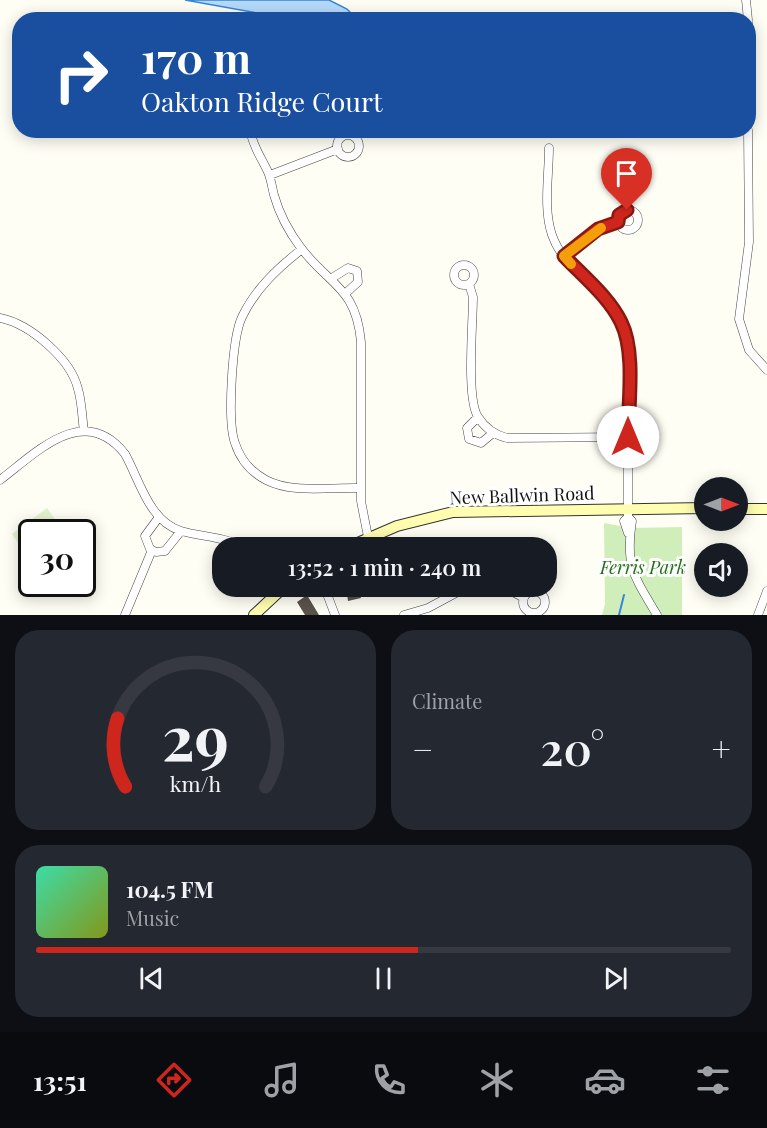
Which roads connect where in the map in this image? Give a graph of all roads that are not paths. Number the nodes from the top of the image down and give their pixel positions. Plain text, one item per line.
1 (251, 138) edge
2 (748, 138) edge
3 (549, 148) dead end
4 (338, 149) dead end
5 (270, 175) junction
6 (618, 222) dead end
7 (302, 249) junction
8 (564, 256) junction
9 (332, 278) junction
10 (469, 284) dead end
11 (346, 293) junction
12 (0, 318) edge
13 (767, 370) edge
14 (480, 420) junction
15 (84, 431) junction
16 (493, 433) junction
17 (628, 437) junction
18 (0, 480) edge
19 (361, 488) junction
20 (748, 508) edge
21 (694, 509) edge
22 (767, 509) edge
23 (628, 513) junction
24 (159, 517) junction
25 (181, 531) junction
26 (212, 537) edge
27 (368, 537) joint
28 (152, 550) junction
29 (767, 591) edge
30 (273, 597) edge
31 (328, 597) edge
32 (448, 597) edge
33 (415, 614) edge
34 (125, 615) edge
35 (254, 615) edge
36 (335, 615) edge
37 (404, 615) edge
38 (657, 615) edge
39 (758, 615) edge

1 - 5 street
2 - 13 street
3 - 8 street
4 - 5 street
5 - 7 street
6 - 8 street
7 - 9 street
7 - 19 street
8 - 17 street
9 - 11 street
9 - 11 street
10 - 14 street
11 - 19 street
12 - 15 street
14 - 16 street
14 - 16 street
15 - 18 street
15 - 24 street
16 - 17 street
17 - 23 street
19 - 27 street
20 - 22 main road
21 - 23 main road, New Ballwin Road
23 - 27 main road, New Ballwin Road
23 - 38 street
24 - 25 street
24 - 28 street
25 - 26 street
25 - 28 street
28 - 34 street
29 - 39 street
30 - 35 main road
31 - 36 street
32 - 33 street
33 - 37 street

